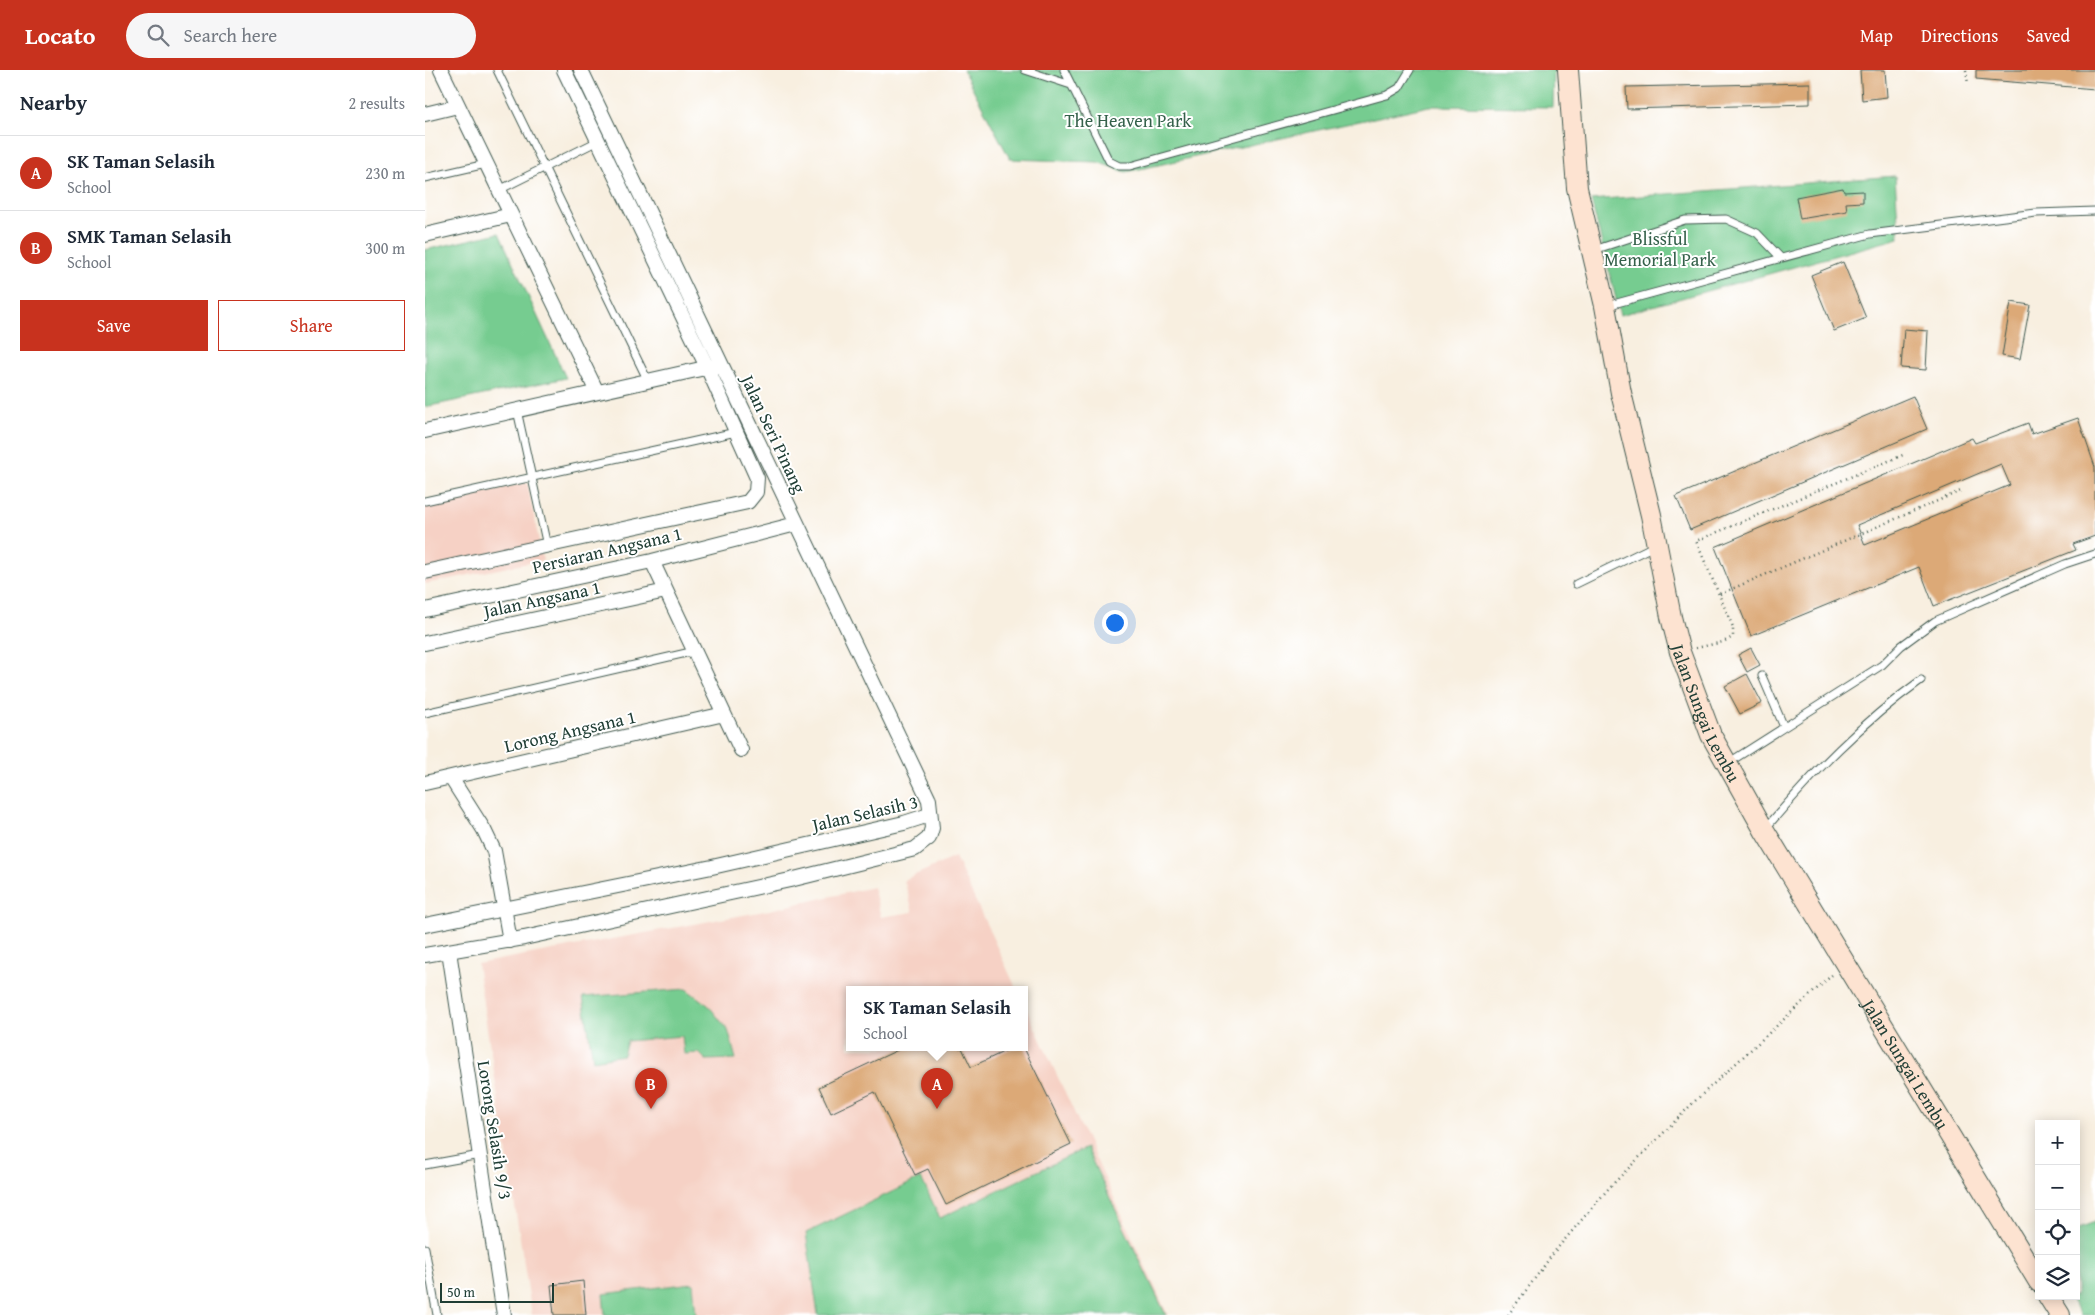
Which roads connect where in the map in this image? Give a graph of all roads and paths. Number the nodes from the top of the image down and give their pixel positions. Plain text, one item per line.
1 (441, 70) edge
2 (497, 70) edge
3 (564, 70) edge
4 (581, 70) edge
5 (1025, 70) edge
6 (1064, 70) edge
7 (1410, 70) edge
8 (1568, 70) edge
9 (1967, 70) edge
10 (1968, 84) dead end
11 (1071, 85) junction
12 (459, 106) junction
13 (425, 114) edge
14 (598, 141) junction
15 (486, 164) junction
16 (545, 167) junction
17 (425, 178) edge
18 (499, 190) junction
19 (2095, 211) edge
20 (511, 215) junction
21 (425, 235) edge
22 (1592, 251) junction
23 (1781, 258) junction
24 (1605, 306) junction
25 (721, 364) junction
26 (707, 367) junction
27 (648, 381) junction
28 (597, 392) junction
29 (517, 410) junction
30 (425, 431) edge
31 (736, 432) junction
32 (1903, 454) dead end
33 (532, 477) junction
34 (1963, 490) dead end
35 (425, 501) edge
36 (796, 524) junction
37 (1657, 544) junction
38 (547, 546) junction
39 (2095, 554) edge
40 (652, 561) junction
41 (425, 572) edge
42 (1576, 584) dead end
43 (666, 591) junction
44 (1720, 594) junction
45 (425, 610) edge
46 (425, 643) edge
47 (695, 652) junction
48 (1680, 652) junction
49 (1761, 676) dead end
50 (1921, 680) dead end
51 (425, 713) edge
52 (724, 714) junction
53 (1784, 727) junction
54 (741, 750) dead end
55 (1727, 763) junction
56 (451, 778) junction
57 (425, 783) edge
58 (929, 815) junction
59 (1764, 830) junction
60 (504, 910) junction
61 (425, 925) edge
62 (510, 941) junction
63 (449, 951) junction
64 (425, 955) edge
65 (1845, 963) junction
66 (480, 1155) junction
67 (425, 1164) edge
68 (425, 1248) edge
69 (2035, 1275) edge
70 (2051, 1300) edge
71 (437, 1315) edge
72 (504, 1315) edge
73 (1508, 1315) edge
74 (2060, 1315) edge

1 - 12 street
2 - 16 lane
3 - 14 street, Jalan Seri Pinang
4 - 25 street, Jalan Seri Pinang
5 - 11 lane
6 - 11 lane
7 - 11 lane
8 - 22 main road, Jalan Sungai Lembu
9 - 10 path
12 - 13 street
12 - 15 street
14 - 16 lane
14 - 26 street, Jalan Seri Pinang
15 - 17 lane
15 - 18 street
16 - 18 lane
16 - 27 lane
18 - 20 street
19 - 23 lane
20 - 21 street
20 - 28 street
22 - 23 lane
22 - 24 main road, Jalan Sungai Lembu
23 - 24 lane
24 - 37 main road, Jalan Sungai Lembu
25 - 26 street
25 - 36 street, Jalan Seri Pinang
26 - 27 street
26 - 31 street, Jalan Seri Pinang
27 - 28 street
28 - 29 street
29 - 30 street
29 - 33 lane
31 - 33 lane
31 - 38 street, Jalan Seri Pinang
32 - 44 path
33 - 35 lane
33 - 38 lane
34 - 44 path
36 - 40 street, Persiaran Angsana 1
36 - 58 street, Jalan Seri Pinang
37 - 42 lane
37 - 48 main road, Jalan Sungai Lembu
38 - 41 street, Jalan Seri Pinang
39 - 53 lane
40 - 43 street
40 - 45 street, Persiaran Angsana 1
43 - 46 street, Jalan Angsana 1
43 - 47 street
44 - 48 path
47 - 51 lane
47 - 52 street
48 - 55 main road, Jalan Sungai Lembu
49 - 53 lane
50 - 59 lane
52 - 54 street
52 - 56 street, Lorong Angsana 1
53 - 55 lane
55 - 59 main road, Jalan Sungai Lembu
56 - 57 street, Lorong Angsana 1
56 - 60 street
58 - 60 street, Jalan Selasih 3
58 - 62 street, Jalan Selasih 3
59 - 65 main road, Jalan Sungai Lembu
60 - 61 street, Jalan Selasih 3
60 - 62 street
62 - 63 street, Jalan Selasih 3
63 - 64 street, Jalan Selasih 3
63 - 66 street, Lorong Selasih 9/3
65 - 69 main road, Jalan Sungai Lembu
65 - 73 path
66 - 67 lane
66 - 72 street, Lorong Selasih 9/3
68 - 71 lane
70 - 74 main road

